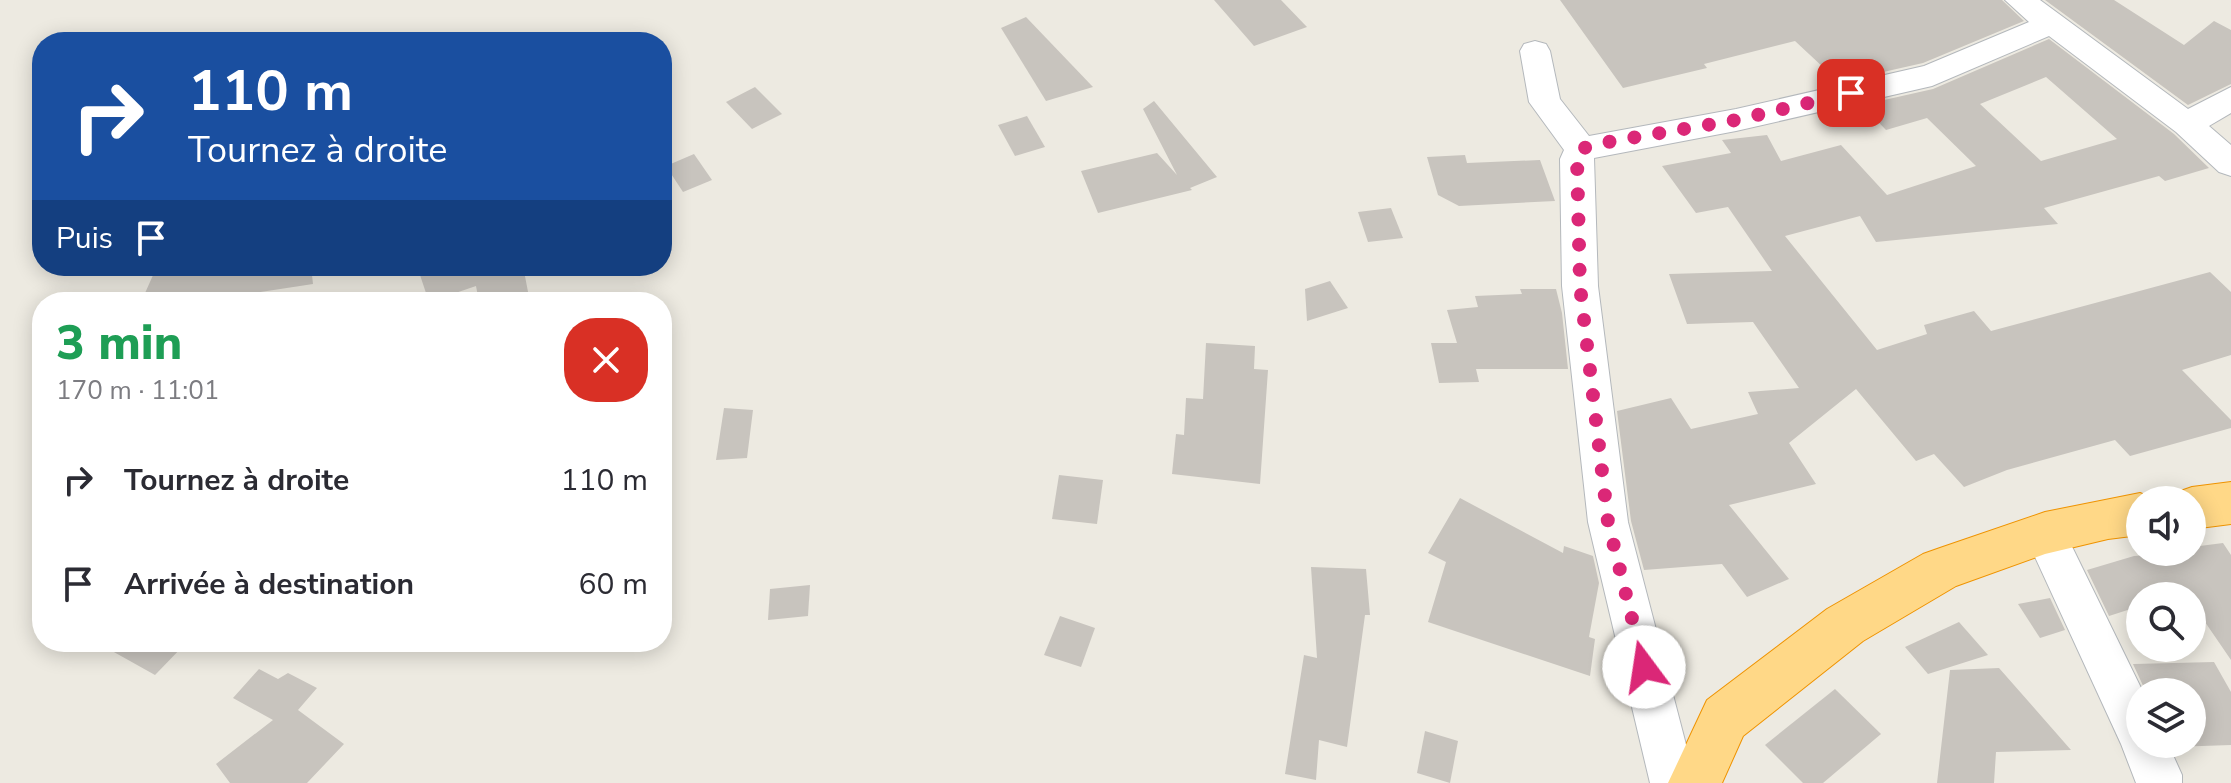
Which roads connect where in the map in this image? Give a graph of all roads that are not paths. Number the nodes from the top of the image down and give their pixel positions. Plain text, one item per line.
1 (2020, 0) edge
2 (2053, 23) junction
3 (1535, 51) dead end
4 (2231, 98) edge
5 (2187, 124) junction
6 (1581, 149) junction
7 (2231, 164) edge
8 (2126, 516) edge
9 (2045, 533) junction
10 (2126, 704) edge
11 (2151, 758) edge
12 (1673, 783) edge
13 (1695, 783) edge
14 (2159, 783) edge

1 - 2 street
2 - 5 street
2 - 6 street
3 - 6 street
4 - 5 street
5 - 7 street
6 - 12 street
8 - 9 highway
9 - 10 street
9 - 13 highway
11 - 14 street

